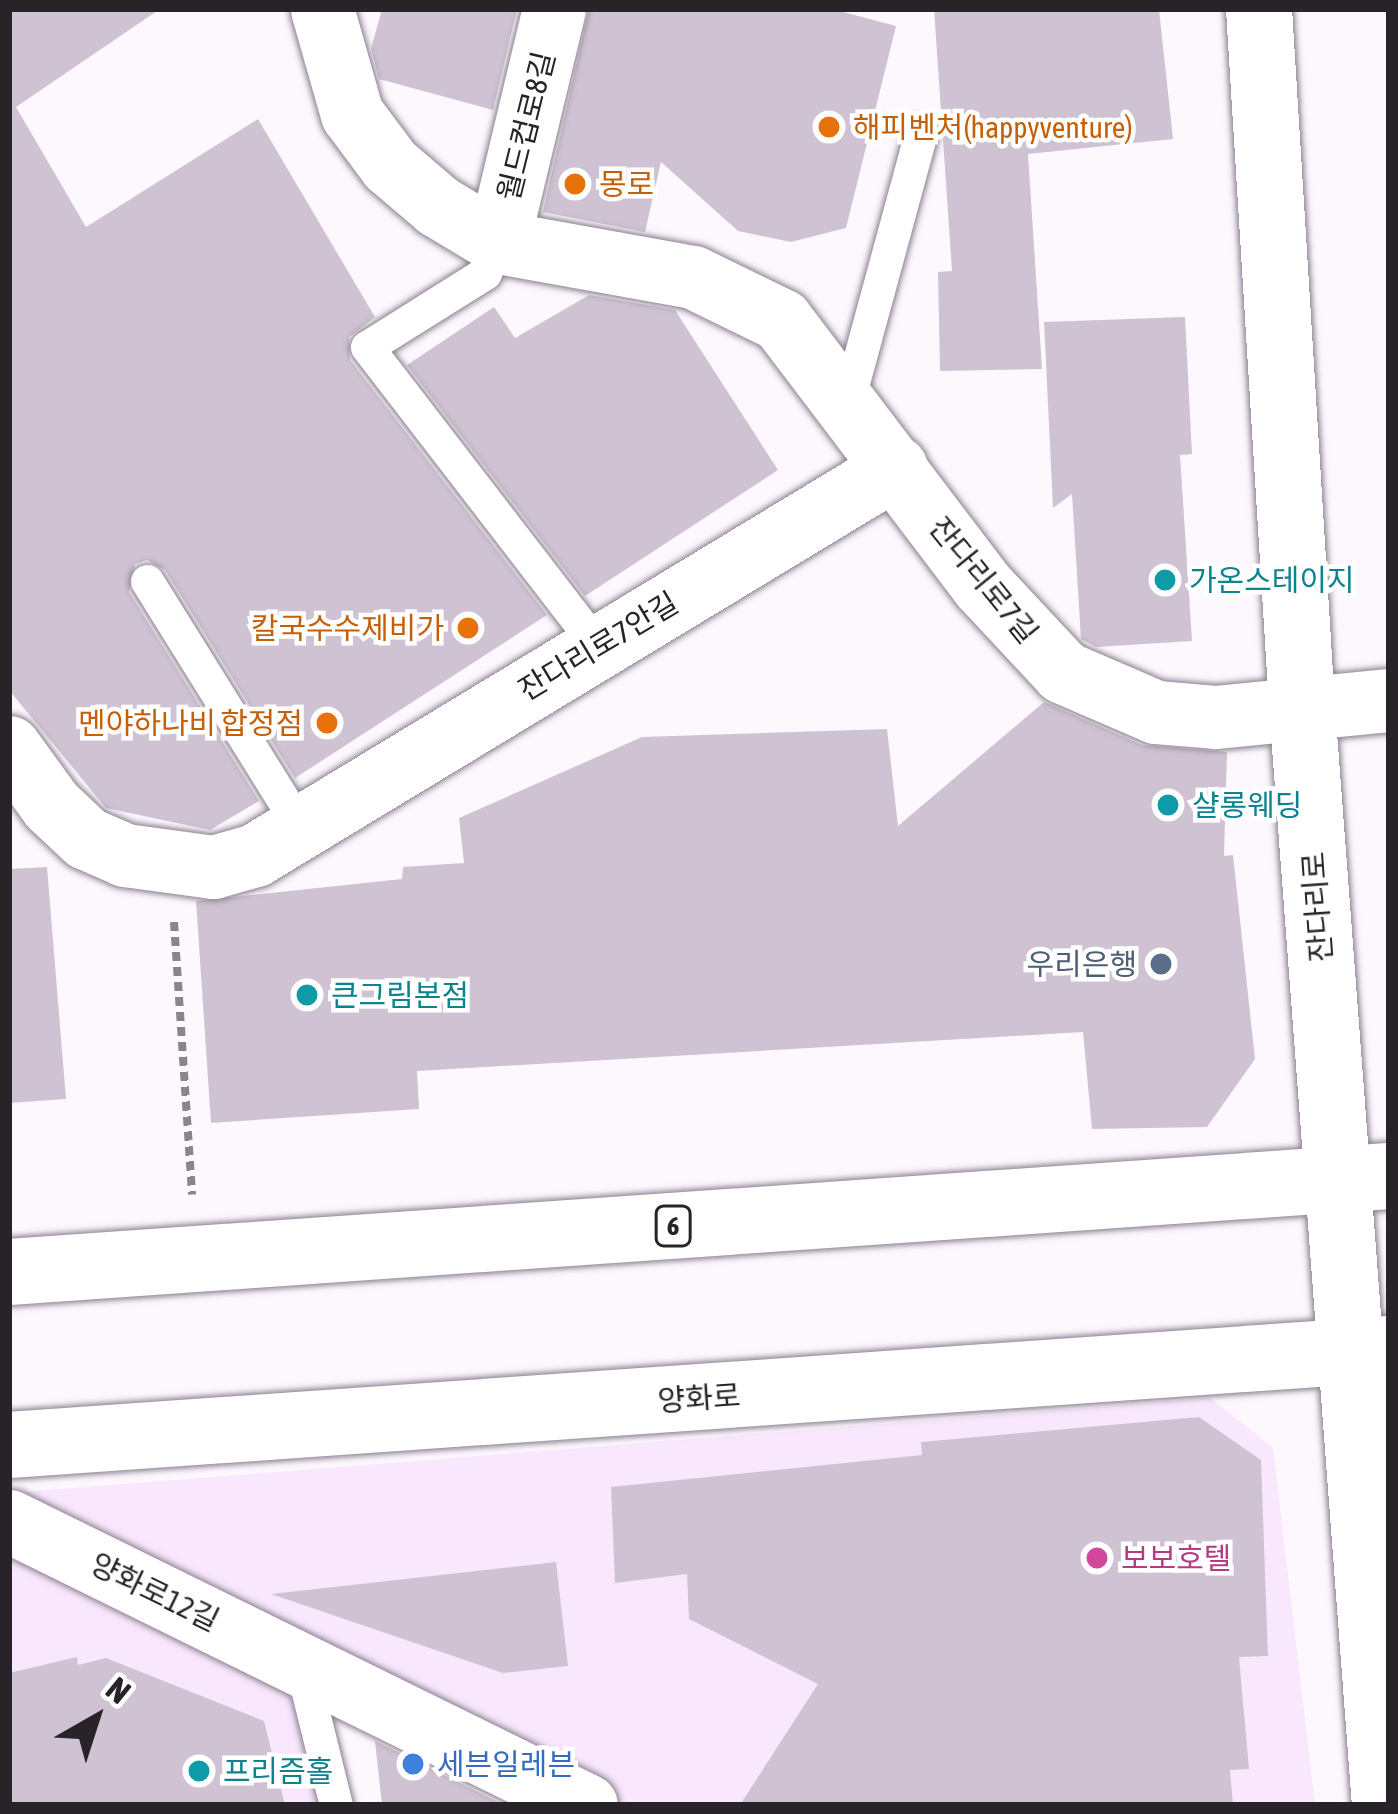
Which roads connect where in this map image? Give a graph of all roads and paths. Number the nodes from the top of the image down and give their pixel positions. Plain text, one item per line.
1 (322, 9) edge
2 (554, 9) edge
3 (1259, 9) edge
4 (921, 133) dead end
5 (497, 242) junction
6 (848, 401) junction
7 (896, 467) junction
8 (147, 581) dead end
9 (597, 646) junction
10 (1389, 700) edge
11 (1302, 707) junction
12 (9, 748) edge
13 (301, 828) junction
14 (171, 867) junction
15 (1364, 1178) edge
16 (196, 1258) junction
17 (9, 1272) edge
18 (1368, 1352) edge
19 (9, 1445) edge
20 (9, 1521) edge
21 (301, 1663) junction
22 (336, 1805) edge
23 (586, 1805) edge
24 (1385, 1805) edge

1 - 5 street, 잔다리로7길
2 - 5 street, 월드컵로8길
3 - 11 main road, 잔다리로
4 - 6 lane
5 - 6 street, 잔다리로7길
5 - 9 lane
6 - 7 street, 잔다리로7길
7 - 9 street, 잔다리로7안길
7 - 11 street, 잔다리로7길
8 - 13 lane
9 - 13 street, 잔다리로7안길
10 - 11 street, 잔다리로7길
11 - 15 main road, 잔다리로
12 - 14 street, 잔다리로7안길
13 - 14 street, 잔다리로7안길
14 - 16 path
15 - 16 main road, 6
15 - 18 main road, 잔다리로
16 - 17 main road, 6
18 - 19 main road, 양화로
18 - 24 main road, 잔다리로
20 - 21 street, 양화로12길
21 - 22 lane
21 - 23 street, 양화로12길

